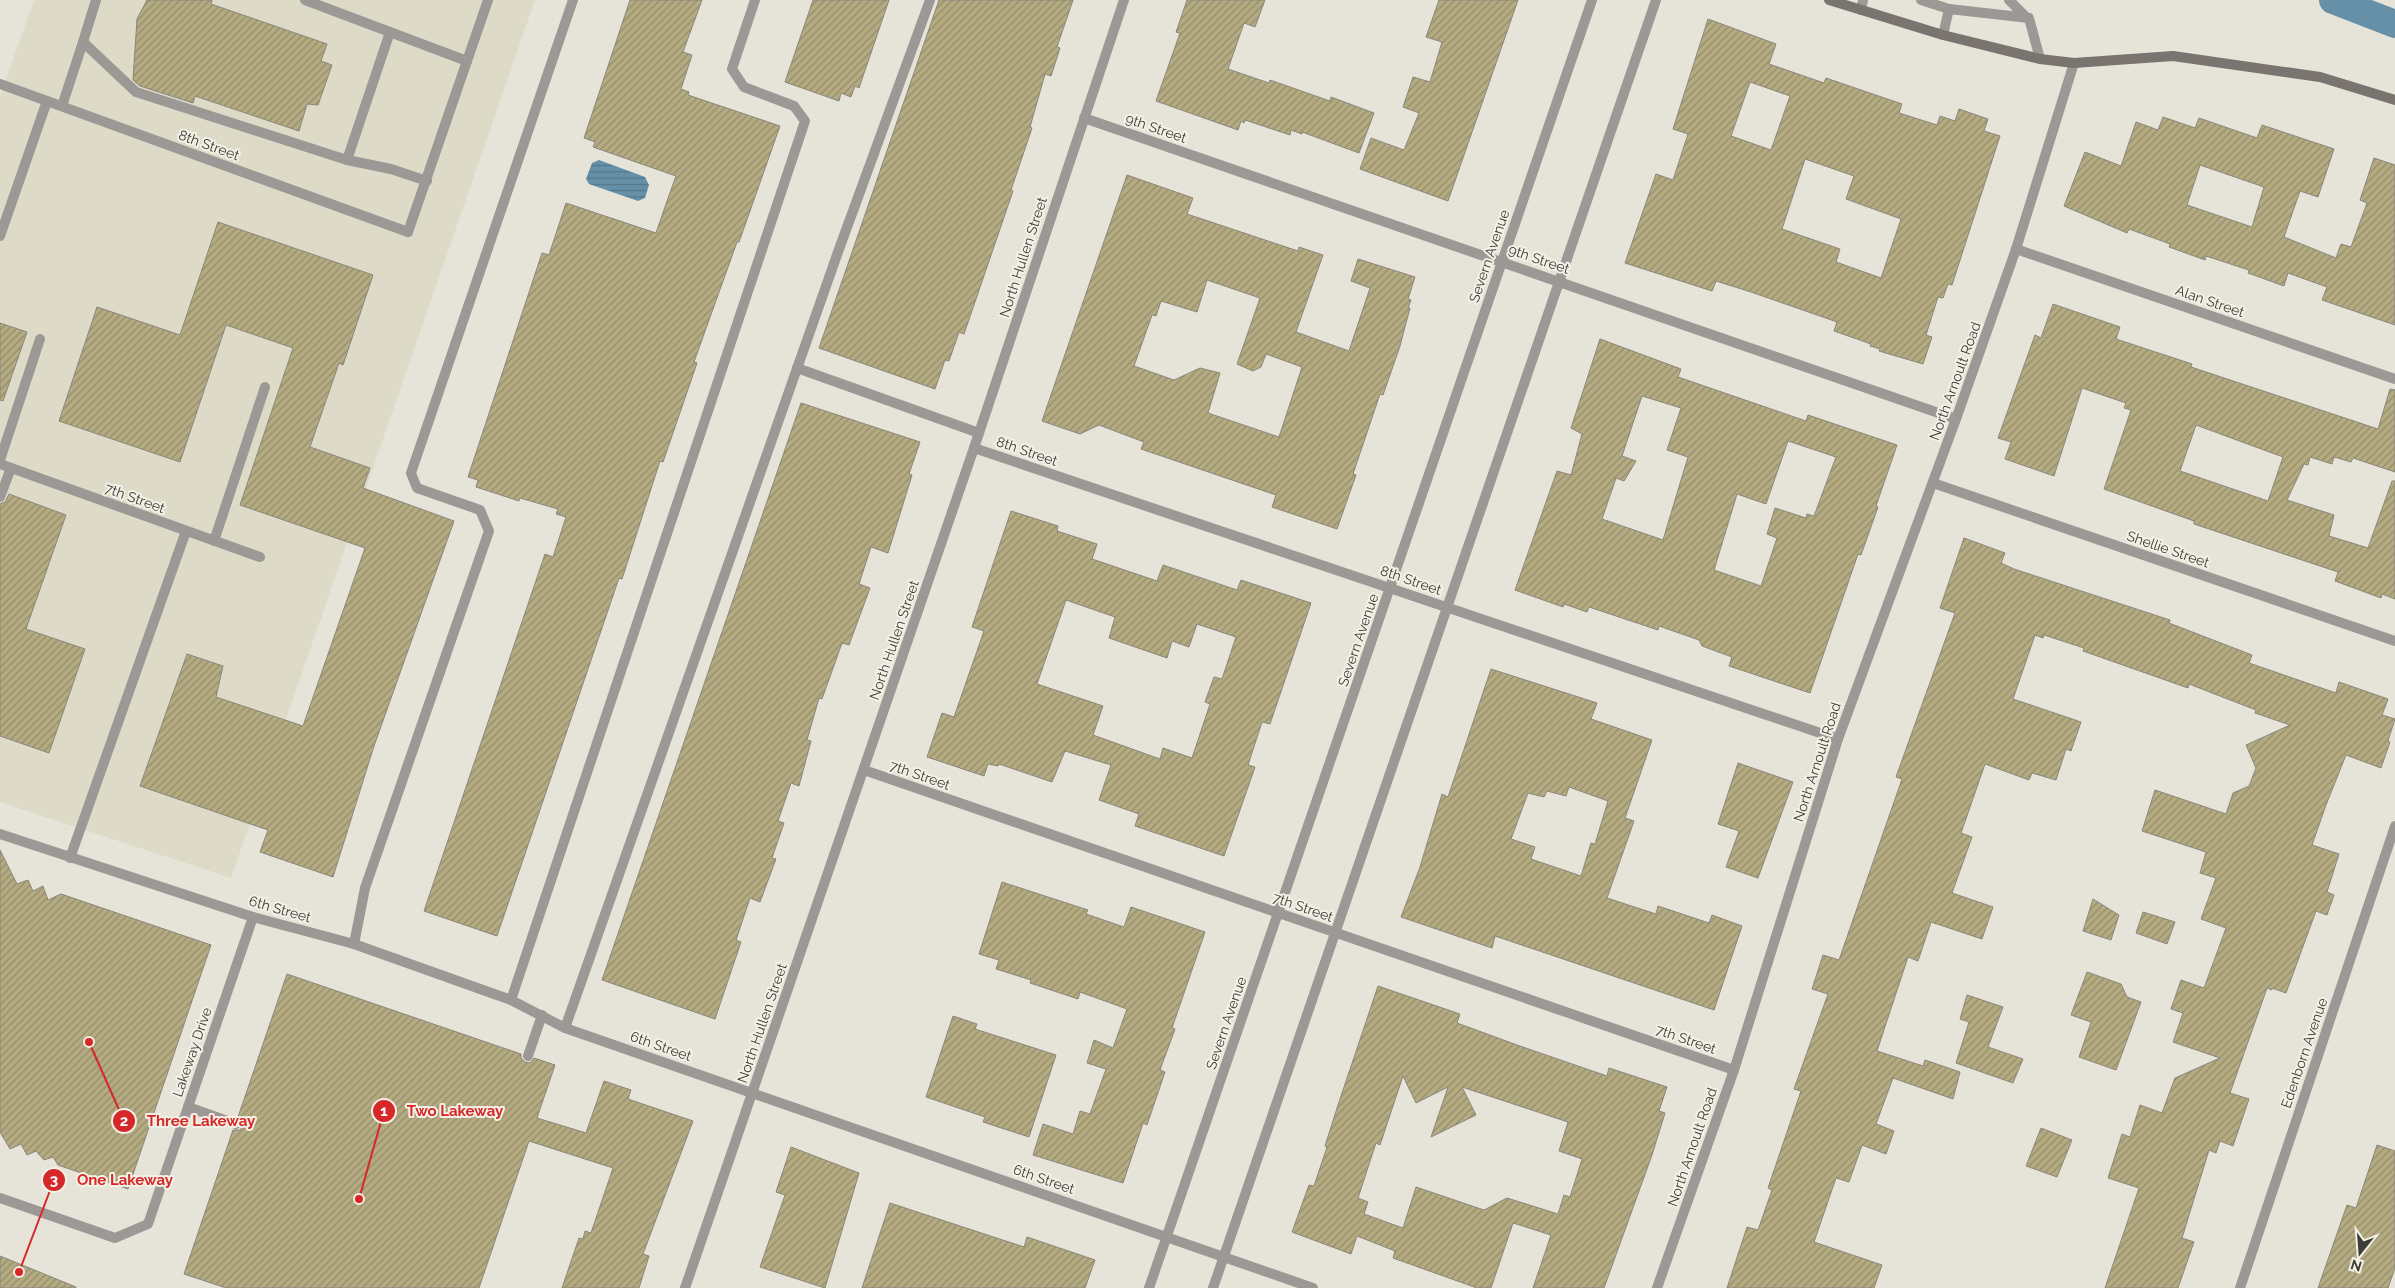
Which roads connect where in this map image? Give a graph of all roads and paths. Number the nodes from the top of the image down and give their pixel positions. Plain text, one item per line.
1 (96, 0) edge
2 (305, 0) edge
3 (488, 0) edge
4 (573, 0) edge
5 (754, 0) edge
6 (930, 0) edge
7 (1124, 0) edge
8 (1592, 0) edge
9 (1656, 0) edge
10 (1829, 0) edge
11 (1921, 0) edge
12 (2009, 0) edge
13 (1862, 5) edge
14 (1949, 9) junction
15 (2027, 18) junction
16 (390, 32) junction
17 (1942, 35) junction
18 (83, 42) junction
19 (2040, 59) junction
20 (467, 61) junction
21 (2074, 63) junction
22 (0, 84) edge
23 (2395, 100) edge
24 (47, 101) junction
25 (62, 106) junction
26 (1084, 118) junction
27 (347, 160) junction
28 (427, 181) junction
29 (0, 236) edge
30 (2016, 249) junction
31 (1502, 261) junction
32 (1559, 280) junction
33 (40, 339) dead end
34 (797, 368) junction
35 (2395, 380) edge
36 (265, 387) dead end
37 (1956, 418) junction
38 (979, 433) junction
39 (974, 448) junction
40 (0, 460) edge
41 (0, 464) edge
42 (11, 468) junction
43 (1933, 483) junction
44 (0, 497) edge
45 (186, 531) junction
46 (214, 541) junction
47 (260, 557) dead end
48 (1390, 588) junction
49 (1447, 608) junction
50 (2395, 642) edge
51 (1838, 739) junction
52 (864, 770) junction
53 (2395, 826) edge
54 (0, 834) edge
55 (70, 858) junction
56 (1278, 913) junction
57 (253, 917) junction
58 (1335, 933) junction
59 (354, 944) junction
60 (511, 1000) junction
61 (542, 1016) junction
62 (566, 1028) junction
63 (528, 1056) dead end
64 (1734, 1070) junction
65 (753, 1093) junction
66 (188, 1107) junction
67 (236, 1124) dead end
68 (0, 1198) edge
69 (1167, 1237) junction
70 (1224, 1257) junction
71 (685, 1288) edge
72 (1149, 1288) edge
73 (1213, 1288) edge
74 (1313, 1288) edge
75 (1657, 1288) edge
76 (2240, 1288) edge

1 - 18 street
2 - 16 street
3 - 20 street
4 - 59 street
5 - 60 street
6 - 34 street
7 - 26 street, North Hullen Street
8 - 31 street, Severn Avenue
9 - 32 street
10 - 13 main road
11 - 14 street
12 - 15 street
13 - 17 main road
14 - 15 street
14 - 17 street
15 - 19 street
16 - 20 street
16 - 27 street
17 - 19 main road
18 - 25 street
18 - 27 street
19 - 21 main road
20 - 28 street
21 - 23 main road
21 - 30 street, North Arnoult Road
22 - 24 street, 8th Street
24 - 25 street, 8th Street
24 - 29 street
25 - 28 street, 8th Street
26 - 31 street, 9th Street
26 - 38 street, North Hullen Street
27 - 28 street
30 - 35 street, Alan Street
30 - 37 street, North Arnoult Road
31 - 32 street, 9th Street
31 - 48 street, Severn Avenue
32 - 37 street, 9th Street
32 - 49 street
33 - 40 street
34 - 38 street
34 - 62 street
36 - 46 street
37 - 43 street, North Arnoult Road
38 - 39 street, North Hullen Street
39 - 48 street, 8th Street
39 - 52 street, North Hullen Street
41 - 42 street, 7th Street
42 - 44 street
42 - 45 street, 7th Street
43 - 50 street, Shellie Street
43 - 51 street, North Arnoult Road
45 - 46 street, 7th Street
45 - 55 street
46 - 47 street, 7th Street
48 - 49 street, 8th Street
48 - 56 street, Severn Avenue
49 - 51 street, 8th Street
49 - 58 street
51 - 64 street, North Arnoult Road
52 - 56 street, 7th Street
52 - 65 street, North Hullen Street
53 - 76 street, Edenborn Avenue
54 - 55 street, 6th Street
55 - 57 street, 6th Street
56 - 58 street, 7th Street
56 - 69 street, Severn Avenue
57 - 59 street, 6th Street
57 - 66 street, Lakeway Drive
58 - 64 street, 7th Street
58 - 70 street
59 - 60 street, 6th Street
60 - 61 street, 6th Street
61 - 62 street, 6th Street
61 - 63 street
62 - 65 street, 6th Street
64 - 75 street, North Arnoult Road
65 - 69 street, 6th Street
65 - 71 street, North Hullen Street
66 - 67 street
66 - 68 street, Lakeway Drive
69 - 70 street, 6th Street
69 - 72 street, Severn Avenue
70 - 73 street
70 - 74 street, 6th Street

